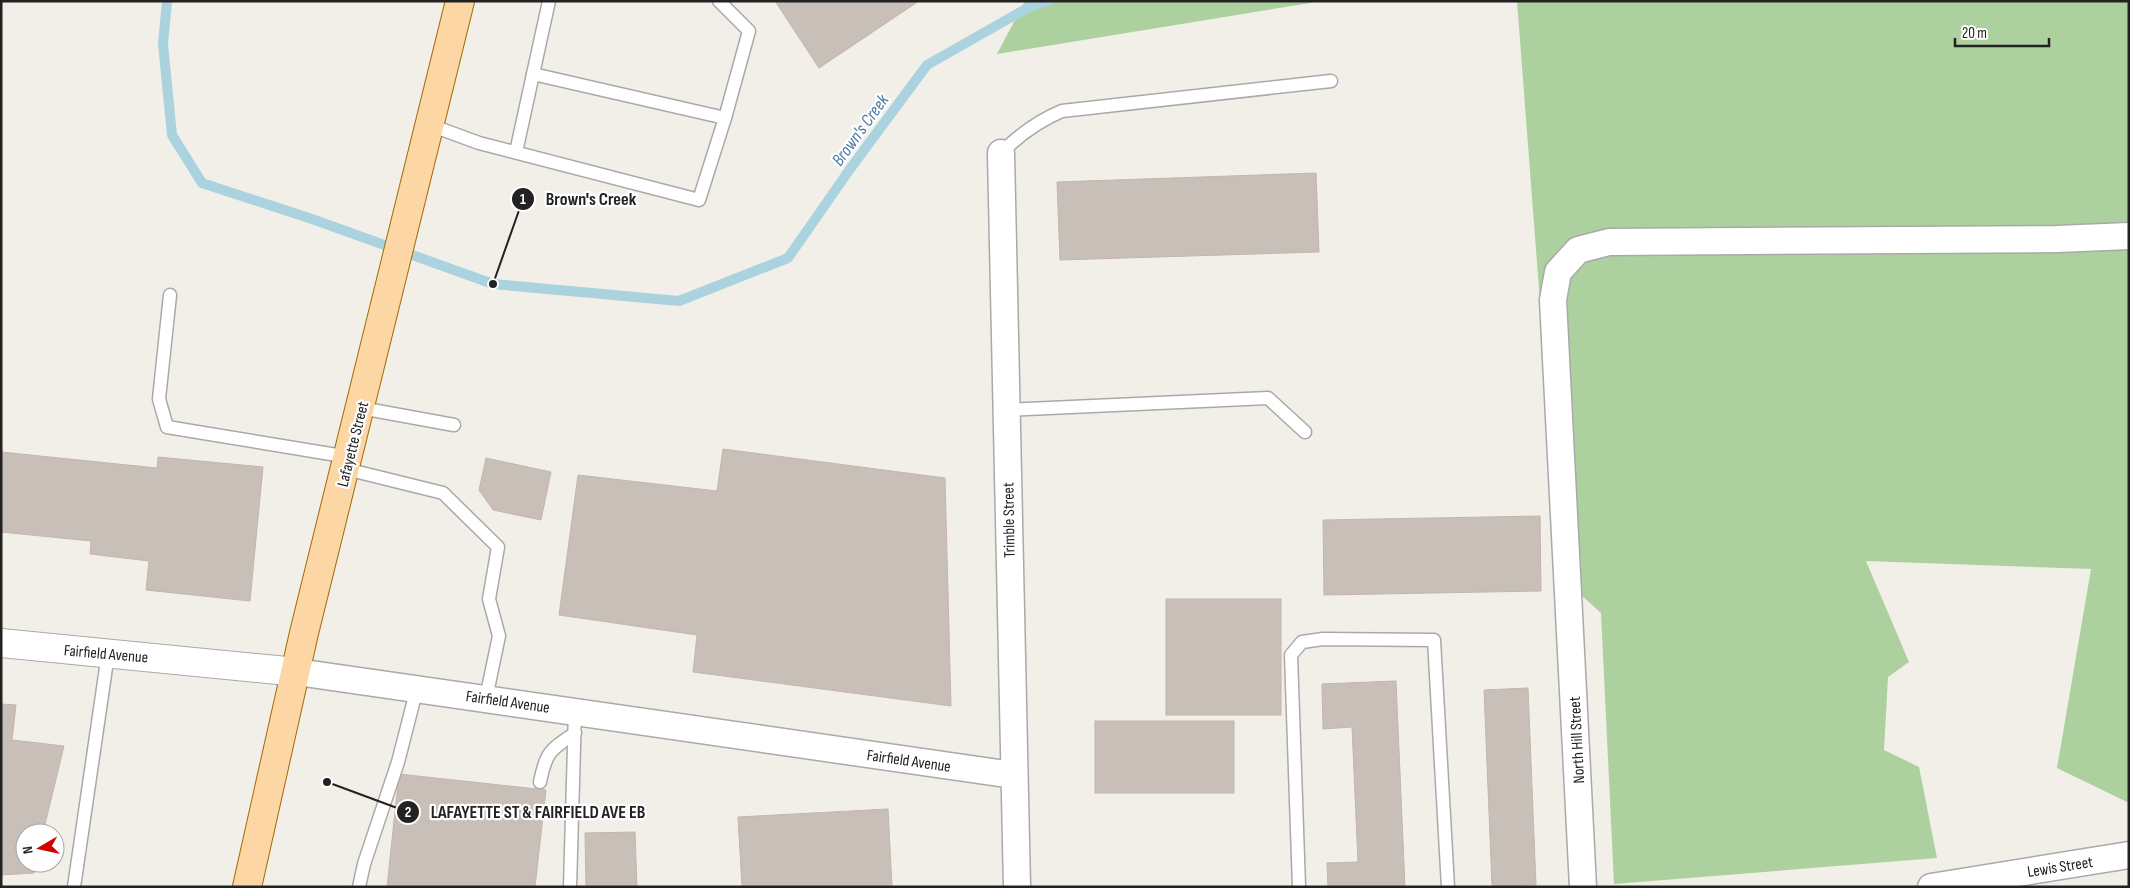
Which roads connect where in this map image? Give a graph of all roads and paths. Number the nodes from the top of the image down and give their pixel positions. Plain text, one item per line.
1 (460, 1) edge
2 (549, 1) edge
3 (719, 1) edge
4 (533, 74) junction
5 (1331, 82) dead end
6 (725, 118) junction
7 (430, 125) junction
8 (516, 152) junction
9 (1001, 153) joint
10 (2129, 236) edge
11 (170, 295) dead end
12 (361, 408) junction
13 (1006, 410) junction
14 (454, 425) dead end
15 (1305, 432) dead end
16 (348, 463) junction
17 (1, 643) edge
18 (108, 654) junction
19 (297, 672) junction
20 (417, 688) junction
21 (486, 698) junction
22 (575, 722) junction
23 (1013, 775) junction
24 (540, 782) dead end
25 (2129, 855) edge
26 (74, 887) edge
27 (247, 887) edge
28 (359, 887) edge
29 (570, 887) edge
30 (1017, 887) edge
31 (1298, 887) edge
32 (1448, 887) edge
33 (1583, 887) edge
34 (1931, 887) edge

1 - 7 main road, Lafayette Street
2 - 4 lane
3 - 6 lane
4 - 6 lane
4 - 8 lane
5 - 9 lane
6 - 8 lane
7 - 8 lane
7 - 12 main road, Lafayette Street
9 - 13 street, Trimble Street
10 - 33 street, North Hill Street
11 - 16 lane
12 - 14 lane
12 - 16 main road, Lafayette Street
13 - 15 lane
13 - 23 street, Trimble Street
16 - 19 main road, Lafayette Street
16 - 21 lane
17 - 18 street, Fairfield Avenue
18 - 19 street, Fairfield Avenue
18 - 26 lane
19 - 20 street, Fairfield Avenue
19 - 27 main road, Lafayette Street
20 - 21 street, Fairfield Avenue
20 - 28 lane
21 - 22 street, Fairfield Avenue
22 - 23 street, Fairfield Avenue
22 - 24 lane
22 - 29 lane
23 - 30 street, Trimble Street
25 - 34 street, Lewis Street
31 - 32 lane

